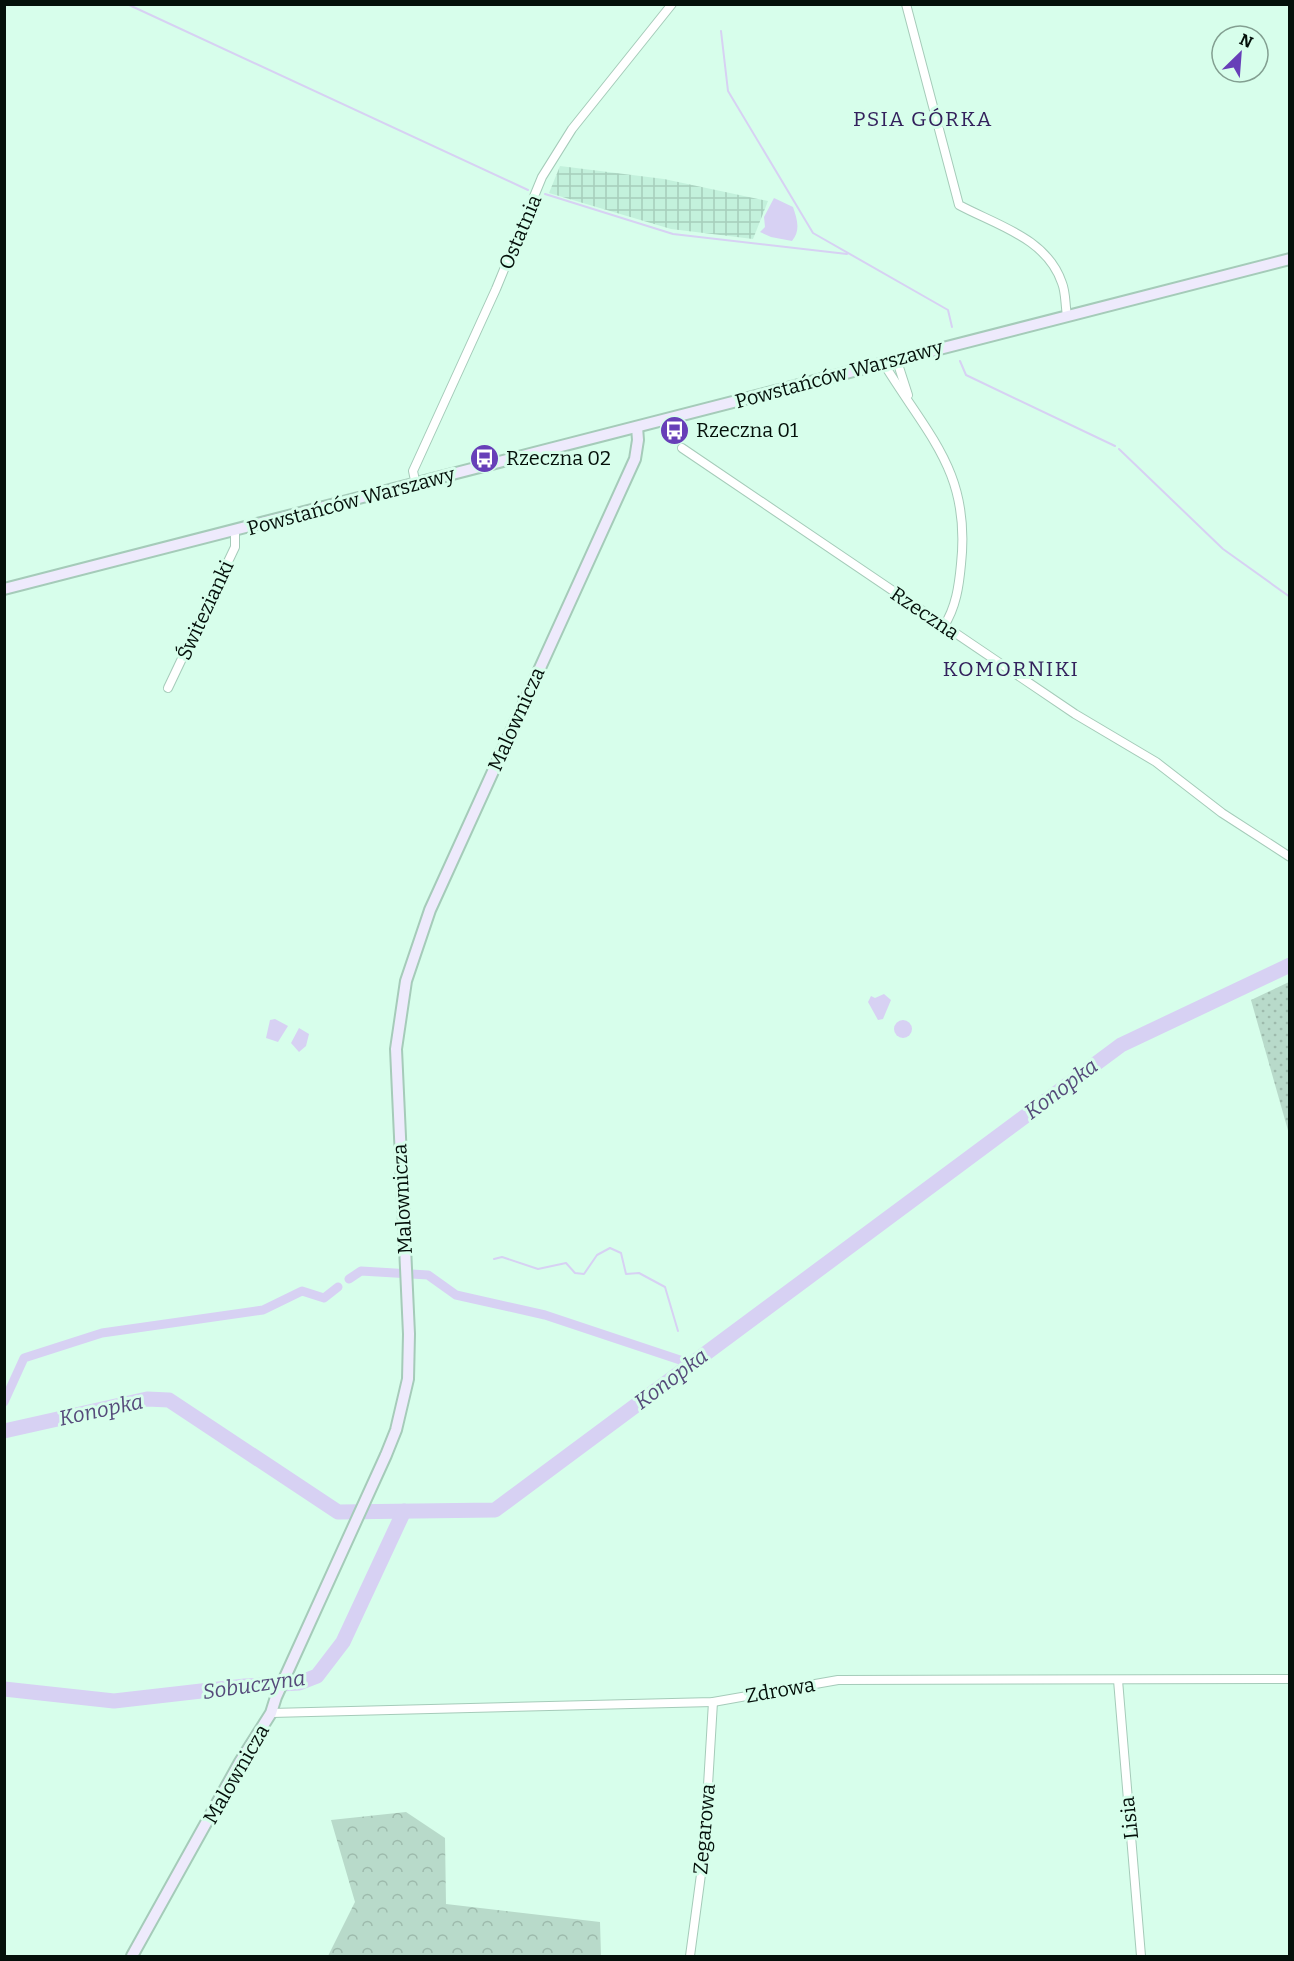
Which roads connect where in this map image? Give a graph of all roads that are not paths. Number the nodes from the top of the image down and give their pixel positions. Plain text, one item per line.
1 (672, 4) edge
2 (906, 4) edge
3 (1290, 259) edge
4 (1067, 315) junction
5 (897, 361) junction
6 (884, 364) junction
7 (911, 402) junction
8 (637, 427) junction
9 (682, 448) dead end
10 (416, 485) junction
11 (236, 531) junction
12 (4, 589) edge
13 (944, 626) junction
14 (168, 688) dead end
15 (1290, 857) edge
16 (1290, 1679) edge
17 (1118, 1680) junction
18 (713, 1702) junction
19 (271, 1713) junction
20 (132, 1956) edge
21 (690, 1956) edge
22 (1141, 1956) edge

1 - 10 street, Ostatnia
2 - 4 street
3 - 4 street, Powstańców Warszawy
4 - 5 street, Powstańców Warszawy
5 - 6 street, Powstańców Warszawy
5 - 7 street
6 - 7 street
6 - 8 street, Powstańców Warszawy
7 - 13 street
8 - 10 street, Powstańców Warszawy
8 - 19 street, Malownicza
9 - 13 street, Rzeczna
10 - 11 street, Powstańców Warszawy
11 - 12 street, Powstańców Warszawy
11 - 14 street, Świtezianki
13 - 15 street, Rzeczna
16 - 17 street, Zdrowa
17 - 18 street, Zdrowa
17 - 22 street, Lisia
18 - 19 street, Zdrowa
18 - 21 street, Zegarowa
19 - 20 street, Malownicza

